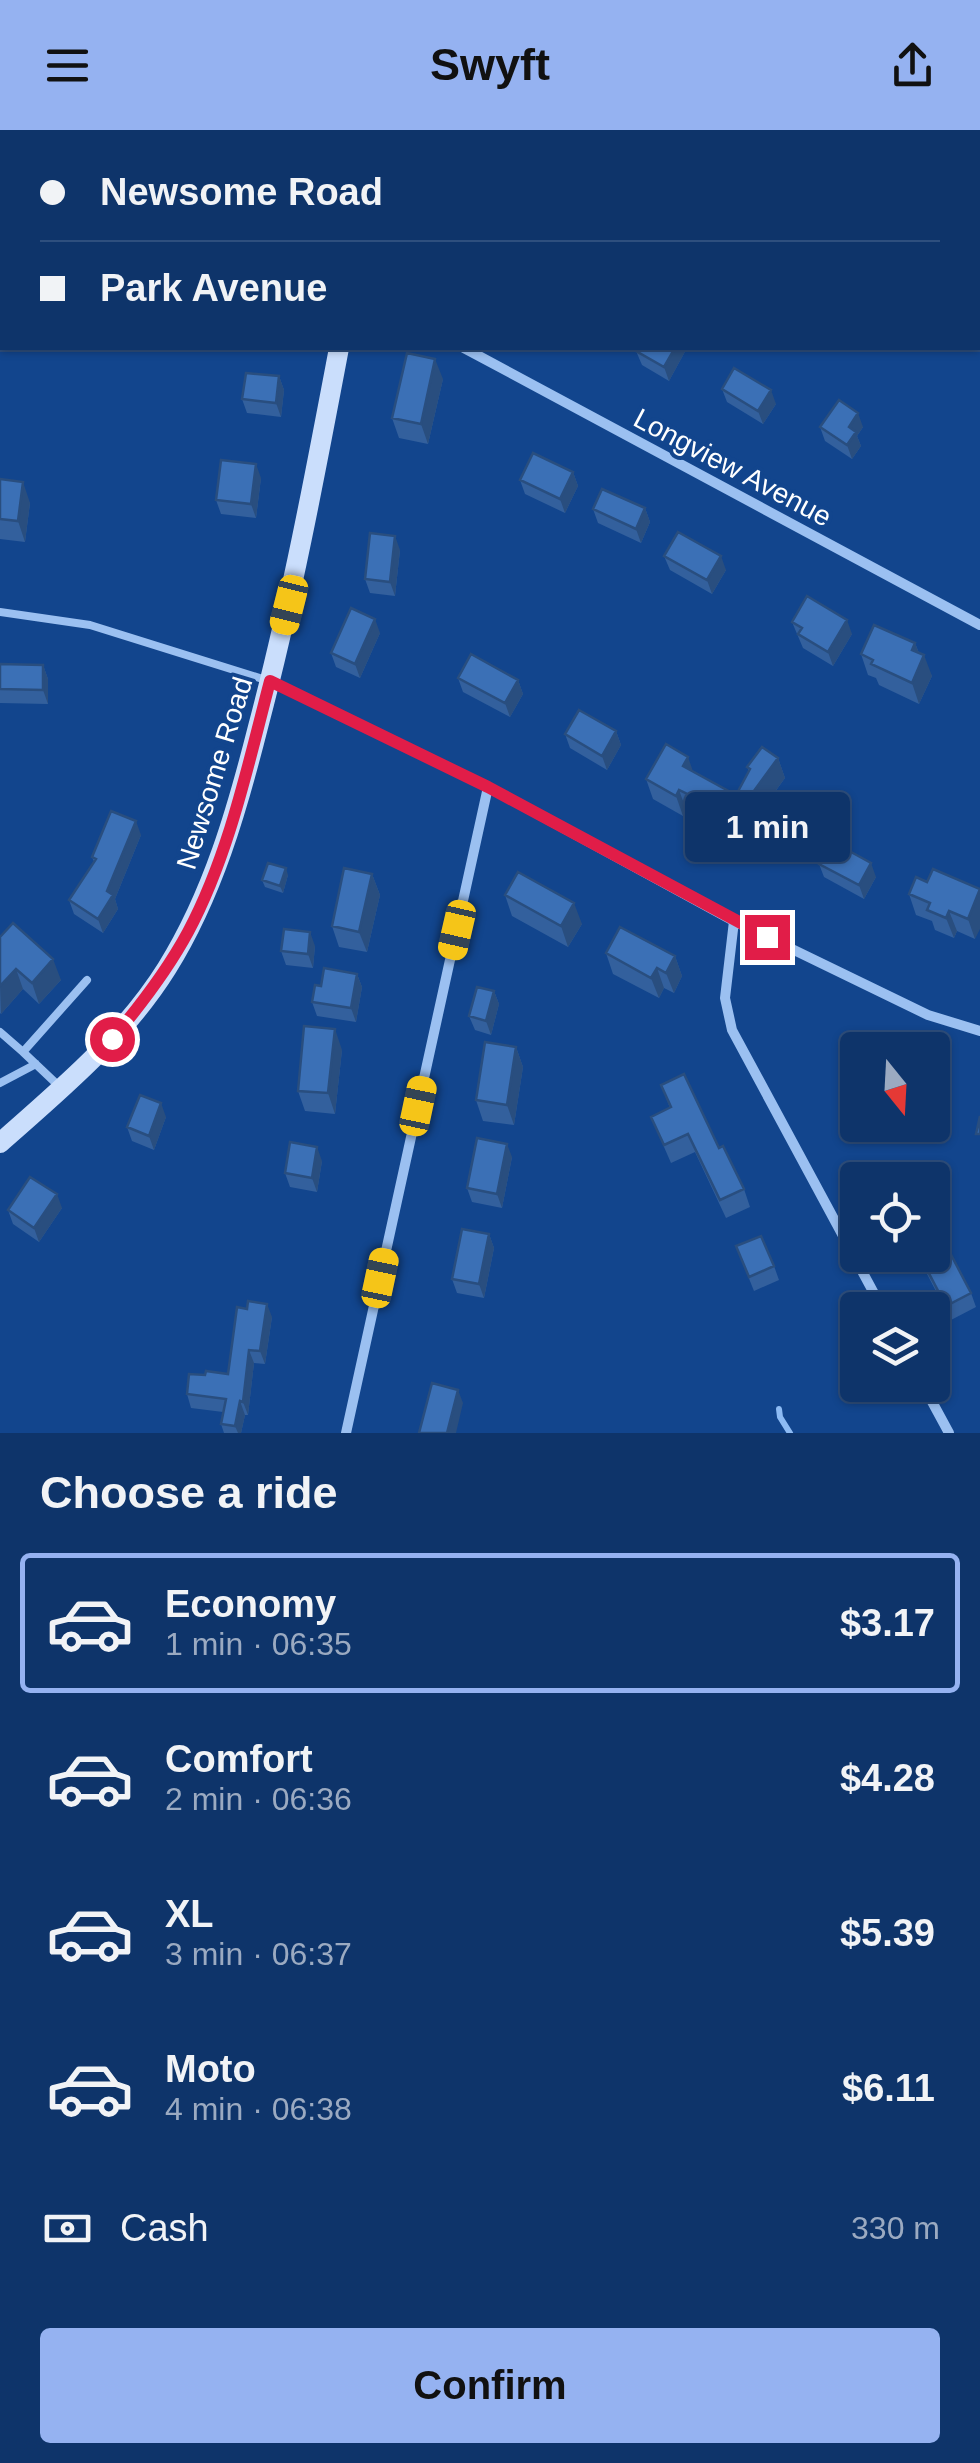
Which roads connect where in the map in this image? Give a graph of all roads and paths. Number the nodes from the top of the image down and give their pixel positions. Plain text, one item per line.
1 (339, 350) edge
2 (468, 350) edge
3 (0, 612) edge
4 (980, 626) edge
5 (270, 681) junction
6 (488, 787) junction
7 (734, 921) junction
8 (87, 980) dead end
9 (980, 1031) edge
10 (0, 1032) edge
11 (23, 1052) junction
12 (36, 1064) junction
13 (0, 1083) edge
14 (61, 1088) junction
15 (0, 1144) edge
16 (873, 1292) edge
17 (932, 1402) edge
18 (346, 1433) edge
19 (948, 1433) edge

1 - 5 street, Newsome Road
2 - 4 street, Longview Avenue
3 - 5 lane
5 - 6 street
5 - 14 street, Newsome Road
6 - 7 street
6 - 18 street
7 - 9 street
7 - 16 street
8 - 11 lane
10 - 11 lane
11 - 12 lane
12 - 13 lane
12 - 14 lane
14 - 15 street, Newsome Road
17 - 19 street

